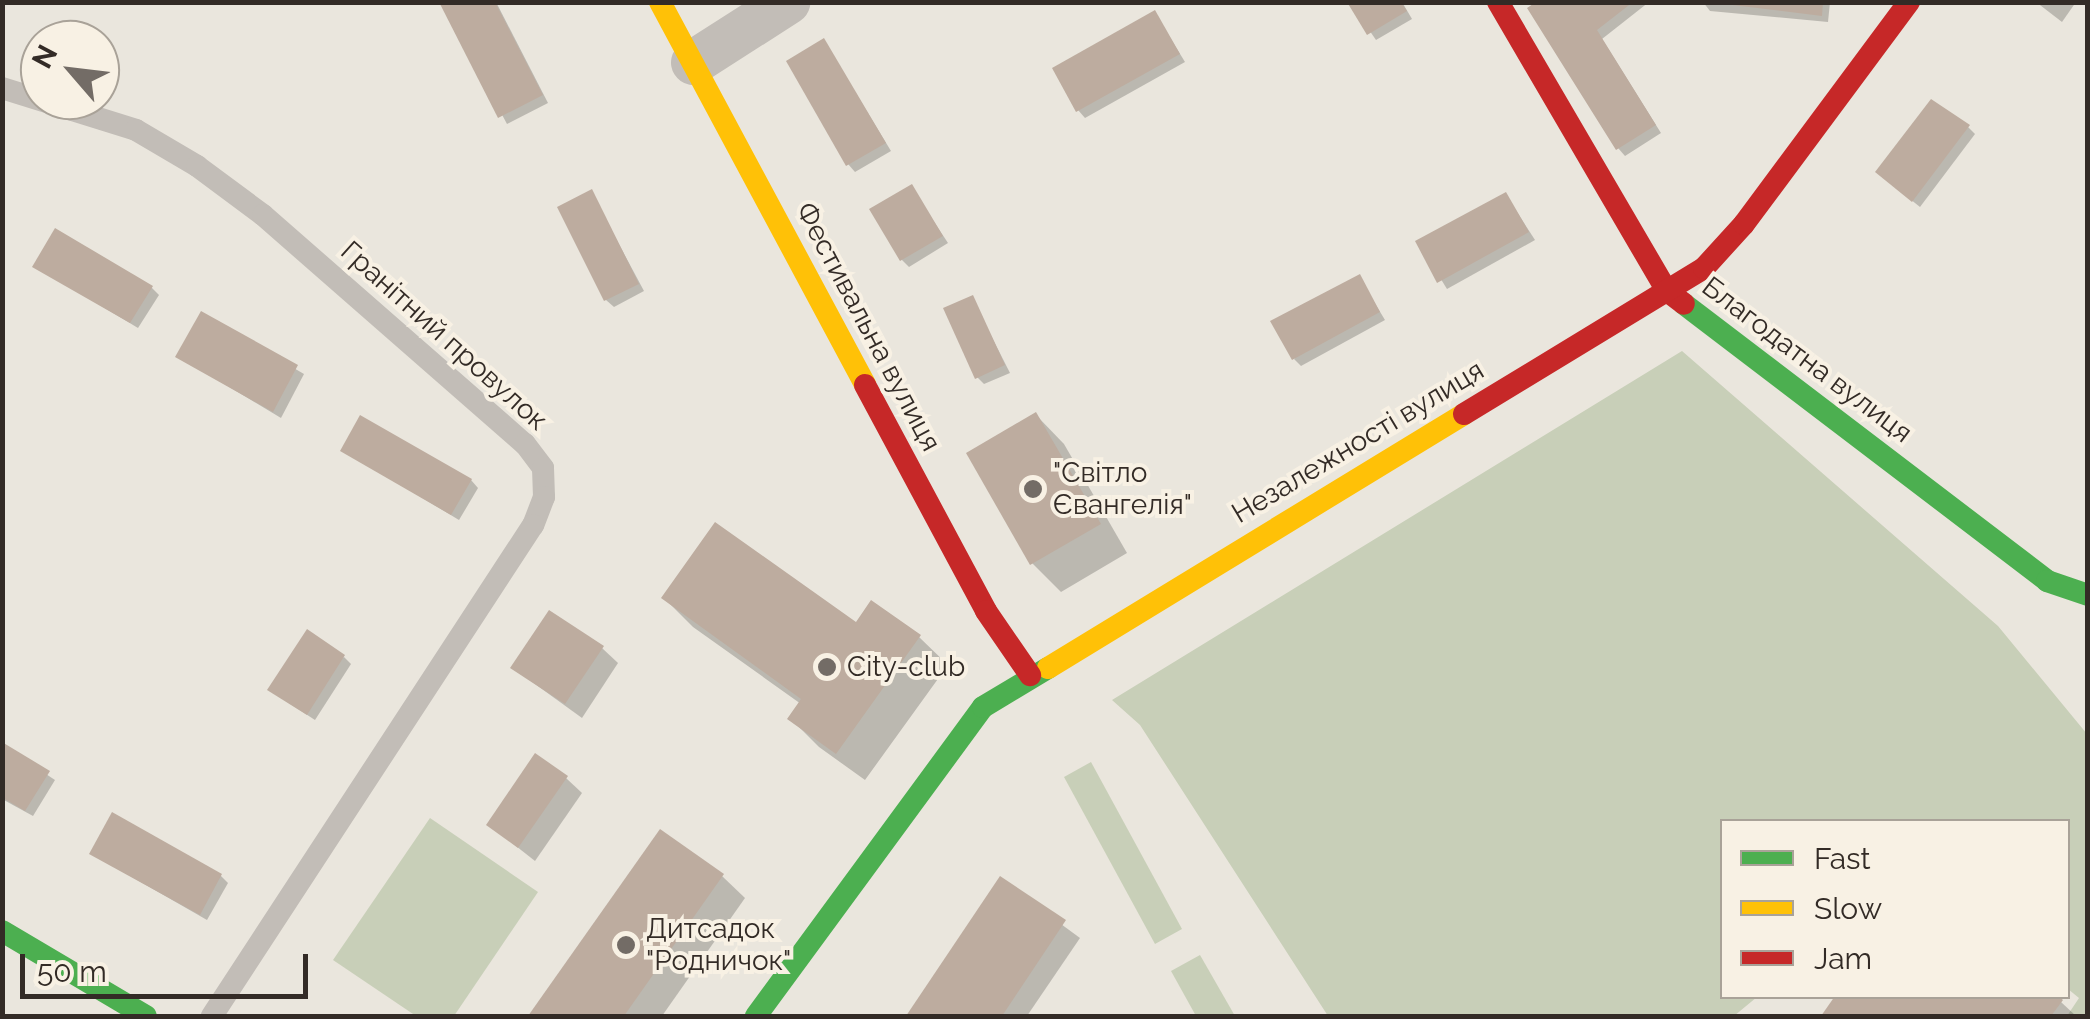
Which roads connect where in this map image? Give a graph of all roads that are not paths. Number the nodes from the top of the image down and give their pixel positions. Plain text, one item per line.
1 (660, 2) edge
2 (786, 2) edge
3 (1498, 2) edge
4 (1909, 2) edge
5 (692, 62) junction
6 (2, 88) edge
7 (1667, 291) junction
8 (2088, 595) edge
9 (1030, 676) junction
10 (2, 931) edge
11 (146, 1016) edge
12 (212, 1016) edge
13 (756, 1016) edge

1 - 5 street, Фестивальна вулиця
2 - 5 street
3 - 7 street, Благодатна вулиця
4 - 7 street, Незалежності вулиця
5 - 9 street, Фестивальна вулиця
6 - 12 lane, Гранітний провулок
7 - 8 street, Благодатна вулиця
7 - 9 street, Незалежності вулиця
9 - 13 street, Незалежності вулиця
10 - 11 street

